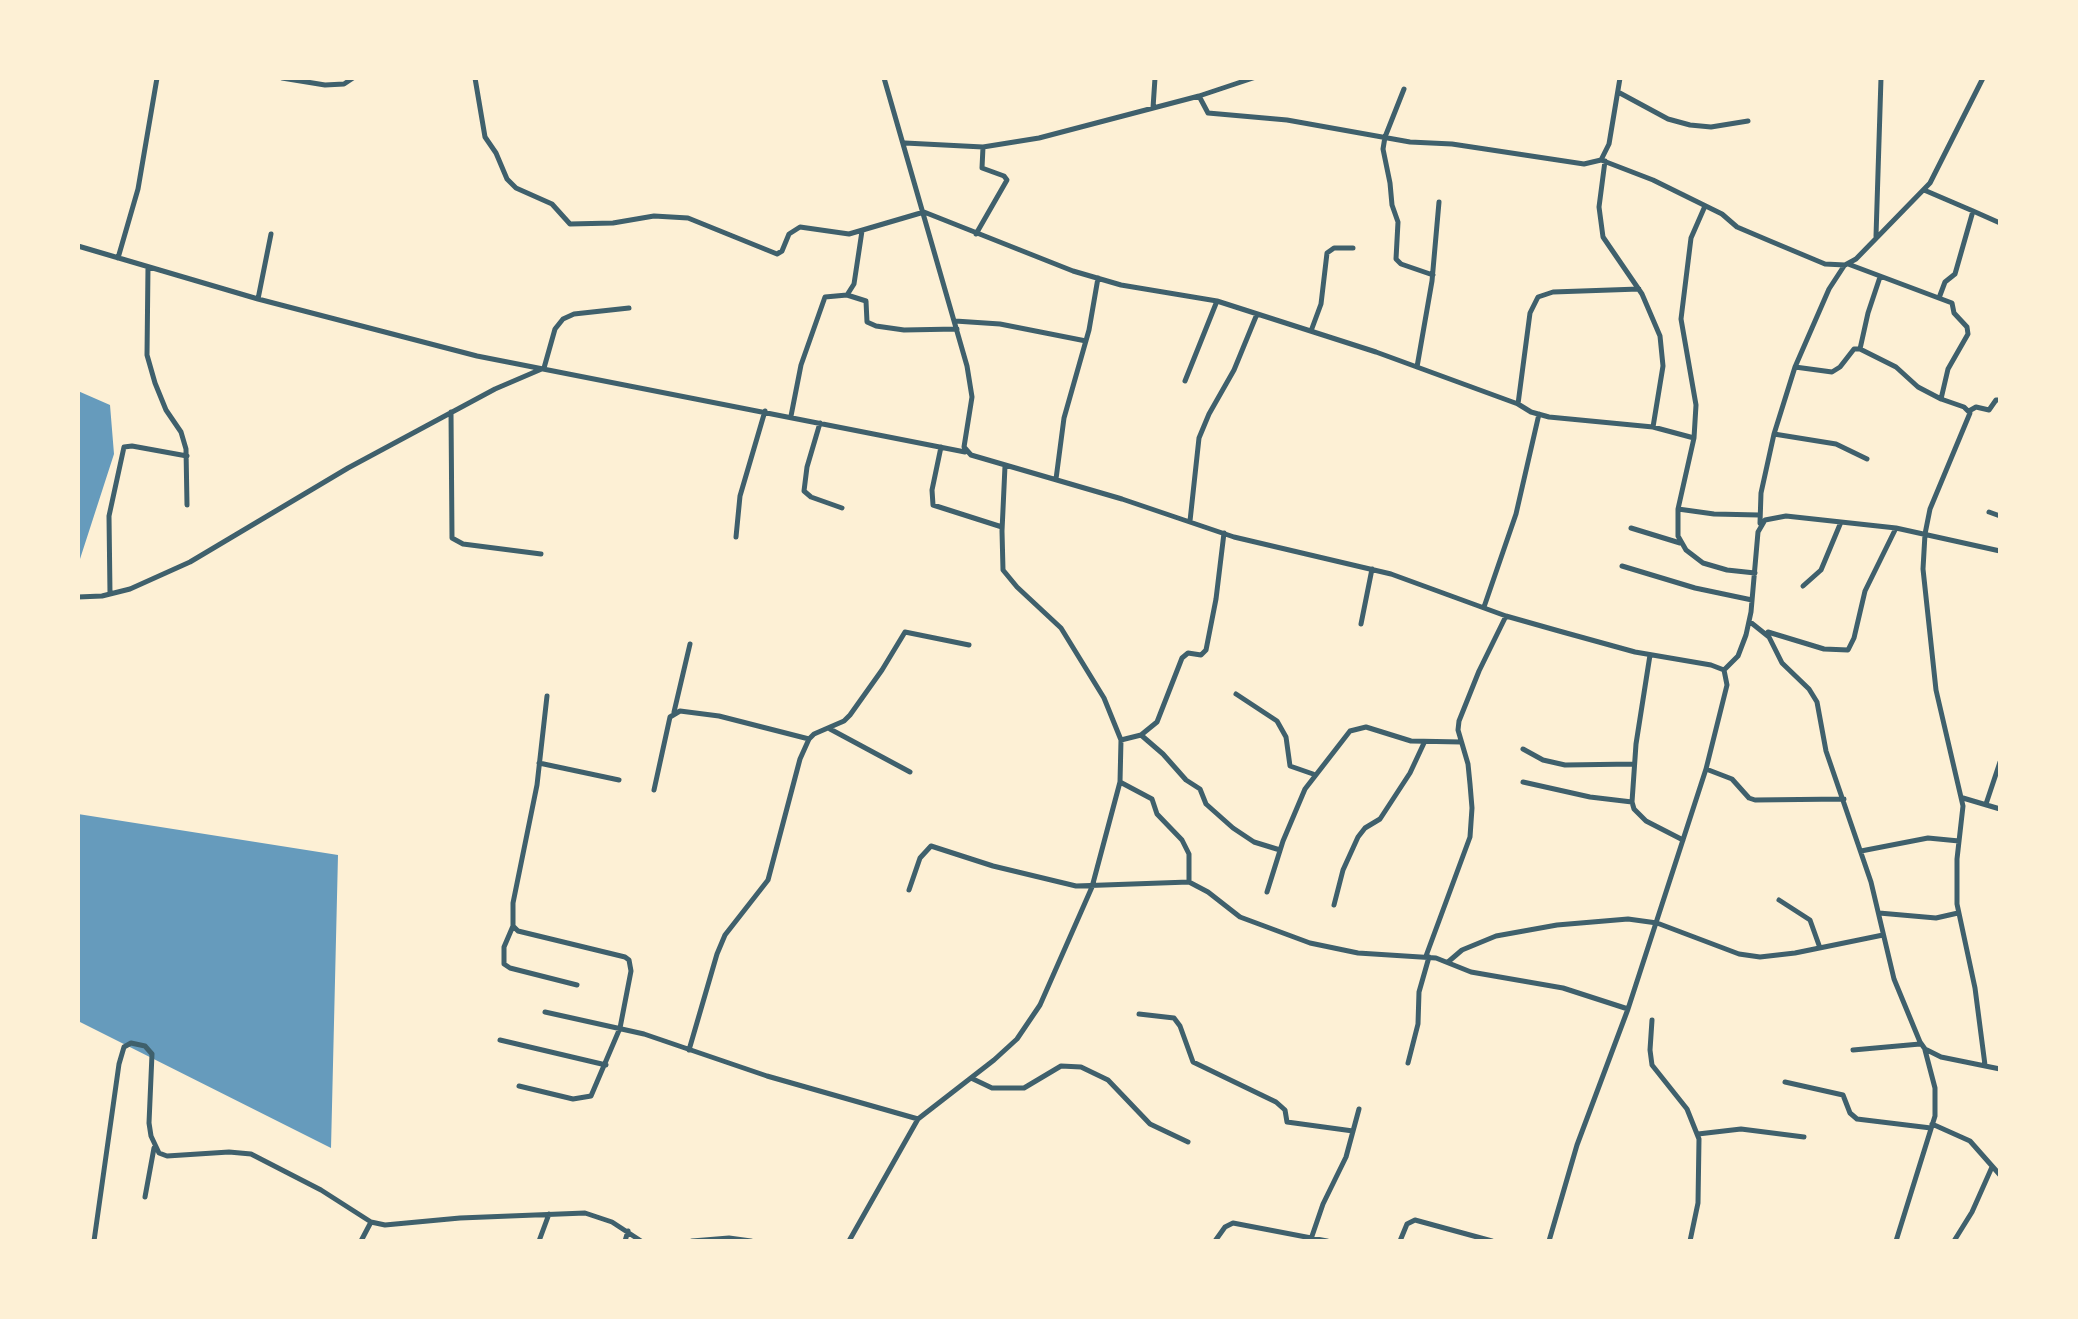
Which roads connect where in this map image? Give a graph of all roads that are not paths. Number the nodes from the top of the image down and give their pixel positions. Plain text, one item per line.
1 (157, 78) edge
2 (282, 78) edge
3 (353, 78) edge
4 (475, 78) edge
5 (884, 78) edge
6 (1155, 78) edge
7 (1253, 78) edge
8 (1620, 78) edge
9 (1881, 78) edge
10 (1983, 78) edge
11 (311, 80) edge
12 (1404, 89) dead end
13 (1618, 92) junction
14 (1199, 96) junction
15 (1153, 108) junction
16 (1748, 121) dead end
17 (1385, 137) junction
18 (905, 143) junction
19 (983, 147) junction
20 (1603, 161) junction
21 (1924, 190) junction
22 (1439, 202) dead end
23 (1705, 206) junction
24 (1973, 211) junction
25 (924, 212) junction
26 (2000, 223) edge
27 (862, 231) junction
28 (271, 234) dead end
29 (976, 234) junction
30 (1876, 236) junction
31 (78, 246) edge
32 (1353, 248) dead end
33 (118, 258) junction
34 (1846, 265) junction
35 (148, 267) junction
36 (1433, 275) junction
37 (1880, 277) junction
38 (1098, 278) junction
39 (1639, 289) junction
40 (847, 295) junction
41 (1939, 298) junction
42 (258, 299) junction
43 (1217, 301) junction
44 (629, 308) dead end
45 (1257, 314) junction
46 (955, 321) junction
47 (957, 329) junction
48 (1311, 331) junction
49 (1086, 341) junction
50 (1860, 349) junction
51 (1417, 367) junction
52 (1795, 367) junction
53 (544, 368) junction
54 (1185, 381) dead end
55 (1941, 399) junction
56 (2000, 400) edge
57 (1518, 404) junction
58 (765, 411) junction
59 (1969, 411) junction
60 (451, 412) junction
61 (1539, 414) junction
62 (791, 416) junction
63 (820, 423) junction
64 (1653, 427) junction
65 (1774, 434) junction
66 (1694, 438) junction
67 (941, 447) junction
68 (966, 452) junction
69 (187, 456) junction
70 (1867, 459) dead end
71 (1005, 466) junction
72 (1056, 479) junction
73 (187, 505) dead end
74 (842, 508) dead end
75 (1678, 509) junction
76 (1989, 512) dead end
77 (1759, 515) junction
78 (2000, 516) edge
79 (1190, 521) junction
80 (1841, 522) junction
81 (1760, 525) junction
82 (1002, 527) junction
83 (1631, 528) dead end
84 (1896, 528) junction
85 (1224, 533) junction
86 (1925, 534) junction
87 (736, 537) dead end
88 (1681, 543) junction
89 (2000, 551) edge
90 (541, 554) dead end
91 (1622, 566) dead end
92 (1372, 569) junction
93 (1755, 573) junction
94 (1803, 586) dead end
95 (110, 594) junction
96 (78, 597) edge
97 (1752, 600) junction
98 (1484, 607) junction
99 (1506, 616) junction
100 (1749, 621) junction
101 (1361, 624) dead end
102 (1763, 630) junction
103 (690, 644) dead end
104 (969, 645) dead end
105 (1650, 655) junction
106 (1724, 670) junction
107 (1236, 694) dead end
108 (547, 696) dead end
109 (674, 713) junction
110 (829, 728) junction
111 (1141, 735) junction
112 (809, 739) junction
113 (1121, 740) junction
114 (1461, 742) junction
115 (1424, 743) junction
116 (1523, 749) dead end
117 (2000, 762) edge
118 (539, 763) junction
119 (1634, 764) junction
120 (1706, 769) junction
121 (910, 772) dead end
122 (1313, 774) junction
123 (619, 780) dead end
124 (1120, 782) junction
125 (1523, 782) dead end
126 (654, 790) dead end
127 (1962, 798) junction
128 (1844, 799) junction
129 (1632, 802) junction
130 (1986, 804) junction
131 (2000, 809) edge
132 (1683, 840) junction
133 (1959, 841) junction
134 (1280, 850) junction
135 (1861, 851) junction
136 (1189, 882) junction
137 (1092, 887) junction
138 (909, 890) dead end
139 (1267, 892) dead end
140 (1779, 900) dead end
141 (1334, 905) dead end
142 (1879, 913) junction
143 (1958, 913) junction
144 (1657, 923) junction
145 (513, 926) junction
146 (1883, 935) junction
147 (1820, 948) junction
148 (1427, 956) junction
149 (1448, 962) junction
150 (577, 985) dead end
151 (1628, 1009) junction
152 (545, 1012) dead end
153 (1139, 1014) dead end
154 (1652, 1020) dead end
155 (620, 1028) junction
156 (500, 1040) dead end
157 (1923, 1047) junction
158 (689, 1050) junction
159 (1853, 1050) dead end
160 (1408, 1063) dead end
161 (606, 1065) junction
162 (1985, 1065) junction
163 (2000, 1069) edge
164 (971, 1078) junction
165 (1785, 1082) dead end
166 (519, 1086) dead end
167 (1359, 1109) dead end
168 (918, 1119) junction
169 (1932, 1126) junction
170 (1353, 1131) junction
171 (1698, 1134) junction
172 (1804, 1137) dead end
173 (1188, 1142) dead end
174 (154, 1147) junction
175 (1992, 1167) junction
176 (2000, 1175) edge
177 (145, 1197) dead end
178 (549, 1214) junction
179 (369, 1221) junction
180 (628, 1231) junction
181 (1311, 1239) junction
182 (94, 1241) edge
183 (361, 1241) edge
184 (539, 1241) edge
185 (625, 1241) edge
186 (641, 1241) edge
187 (692, 1241) edge
188 (751, 1241) edge
189 (849, 1241) edge
190 (1215, 1241) edge
191 (1327, 1241) edge
192 (1400, 1241) edge
193 (1492, 1241) edge
194 (1549, 1241) edge
195 (1690, 1241) edge
196 (1896, 1241) edge
197 (1954, 1241) edge

1 - 33 street
2 - 11 street
3 - 11 street
4 - 27 street
5 - 18 street
6 - 15 street
7 - 14 street
8 - 13 street
9 - 30 street
10 - 21 street
12 - 17 street
13 - 16 street
13 - 20 street
14 - 15 street
14 - 17 street
15 - 19 street
17 - 20 street
17 - 36 street
18 - 19 street
18 - 25 street
19 - 29 street
20 - 23 street
20 - 39 street
21 - 24 street
21 - 30 street
22 - 36 street
23 - 34 street
23 - 66 street
24 - 26 street
24 - 41 street
25 - 27 street
25 - 29 street
25 - 46 street
27 - 40 street
28 - 42 street
29 - 38 street
30 - 34 street
31 - 33 street
32 - 48 street
33 - 35 street
34 - 37 street
34 - 52 street
35 - 42 street
35 - 69 street
36 - 51 street
37 - 41 street
37 - 50 street
38 - 43 street
38 - 49 street
39 - 57 street
39 - 64 street
40 - 47 street
40 - 62 street
41 - 55 street
42 - 53 street
43 - 45 street
43 - 54 street
44 - 53 street
45 - 48 street
45 - 79 street
46 - 47 street
46 - 49 street
47 - 68 street
48 - 51 street
49 - 72 street
50 - 52 street
50 - 55 street
51 - 57 street
52 - 65 street
53 - 58 street
53 - 60 street
55 - 59 street
56 - 59 street
57 - 61 street
58 - 62 street
58 - 87 street
59 - 86 street
60 - 90 street
60 - 95 street
61 - 64 street
61 - 98 street
62 - 63 street
63 - 67 street
63 - 74 street
64 - 66 street
65 - 70 street
65 - 77 street
66 - 75 street
67 - 68 street
67 - 82 street
68 - 71 street
69 - 73 street
69 - 95 street
71 - 72 street
71 - 82 street
72 - 79 street
75 - 77 street
75 - 88 street
76 - 78 street
77 - 81 street
79 - 85 street
80 - 81 street
80 - 84 street
80 - 94 street
81 - 93 street
82 - 113 street
83 - 88 street
84 - 86 street
84 - 102 street
85 - 92 street
85 - 111 street
86 - 89 street
86 - 127 street
88 - 93 street
91 - 97 street
92 - 98 street
92 - 101 street
93 - 97 street
95 - 96 street
97 - 100 street
98 - 99 street
99 - 105 street
99 - 114 street
100 - 102 street
100 - 106 street
102 - 128 street
103 - 109 street
104 - 110 street
105 - 106 street
105 - 119 street
106 - 120 street
107 - 122 street
108 - 118 street
109 - 112 street
109 - 126 street
110 - 112 street
110 - 121 street
111 - 113 street
111 - 134 street
112 - 158 street
113 - 124 street
114 - 115 street
114 - 148 street
115 - 122 street
115 - 141 street
116 - 119 street
117 - 130 street
118 - 123 street
118 - 145 street
119 - 129 street
120 - 128 street
120 - 132 street
122 - 134 street
124 - 136 street
124 - 137 street
125 - 129 street
127 - 130 street
127 - 133 street
128 - 135 street
129 - 132 street
130 - 131 street
132 - 144 street
133 - 135 street
133 - 143 street
134 - 139 street
135 - 142 street
136 - 137 street
136 - 148 street
137 - 138 street
137 - 164 street
140 - 147 street
142 - 143 street
142 - 146 street
143 - 162 street
144 - 147 street
144 - 149 street
144 - 151 street
145 - 150 street
145 - 155 street
146 - 147 street
146 - 157 street
148 - 149 street
148 - 160 street
149 - 151 street
151 - 194 street
152 - 155 street
153 - 170 street
154 - 171 street
155 - 158 street
155 - 161 street
156 - 161 street
157 - 159 street
157 - 162 street
157 - 169 street
158 - 168 street
161 - 166 street
162 - 163 street
164 - 168 street
164 - 173 street
165 - 169 street
167 - 170 street
168 - 189 street
169 - 175 street
169 - 196 street
170 - 181 street
171 - 172 street
171 - 195 street
174 - 177 street
174 - 179 street
174 - 182 street
175 - 176 street
175 - 197 street
178 - 179 street
178 - 180 street
178 - 184 street
179 - 183 street
180 - 185 street
180 - 186 street
181 - 190 street
181 - 191 street
187 - 188 street
192 - 193 street

